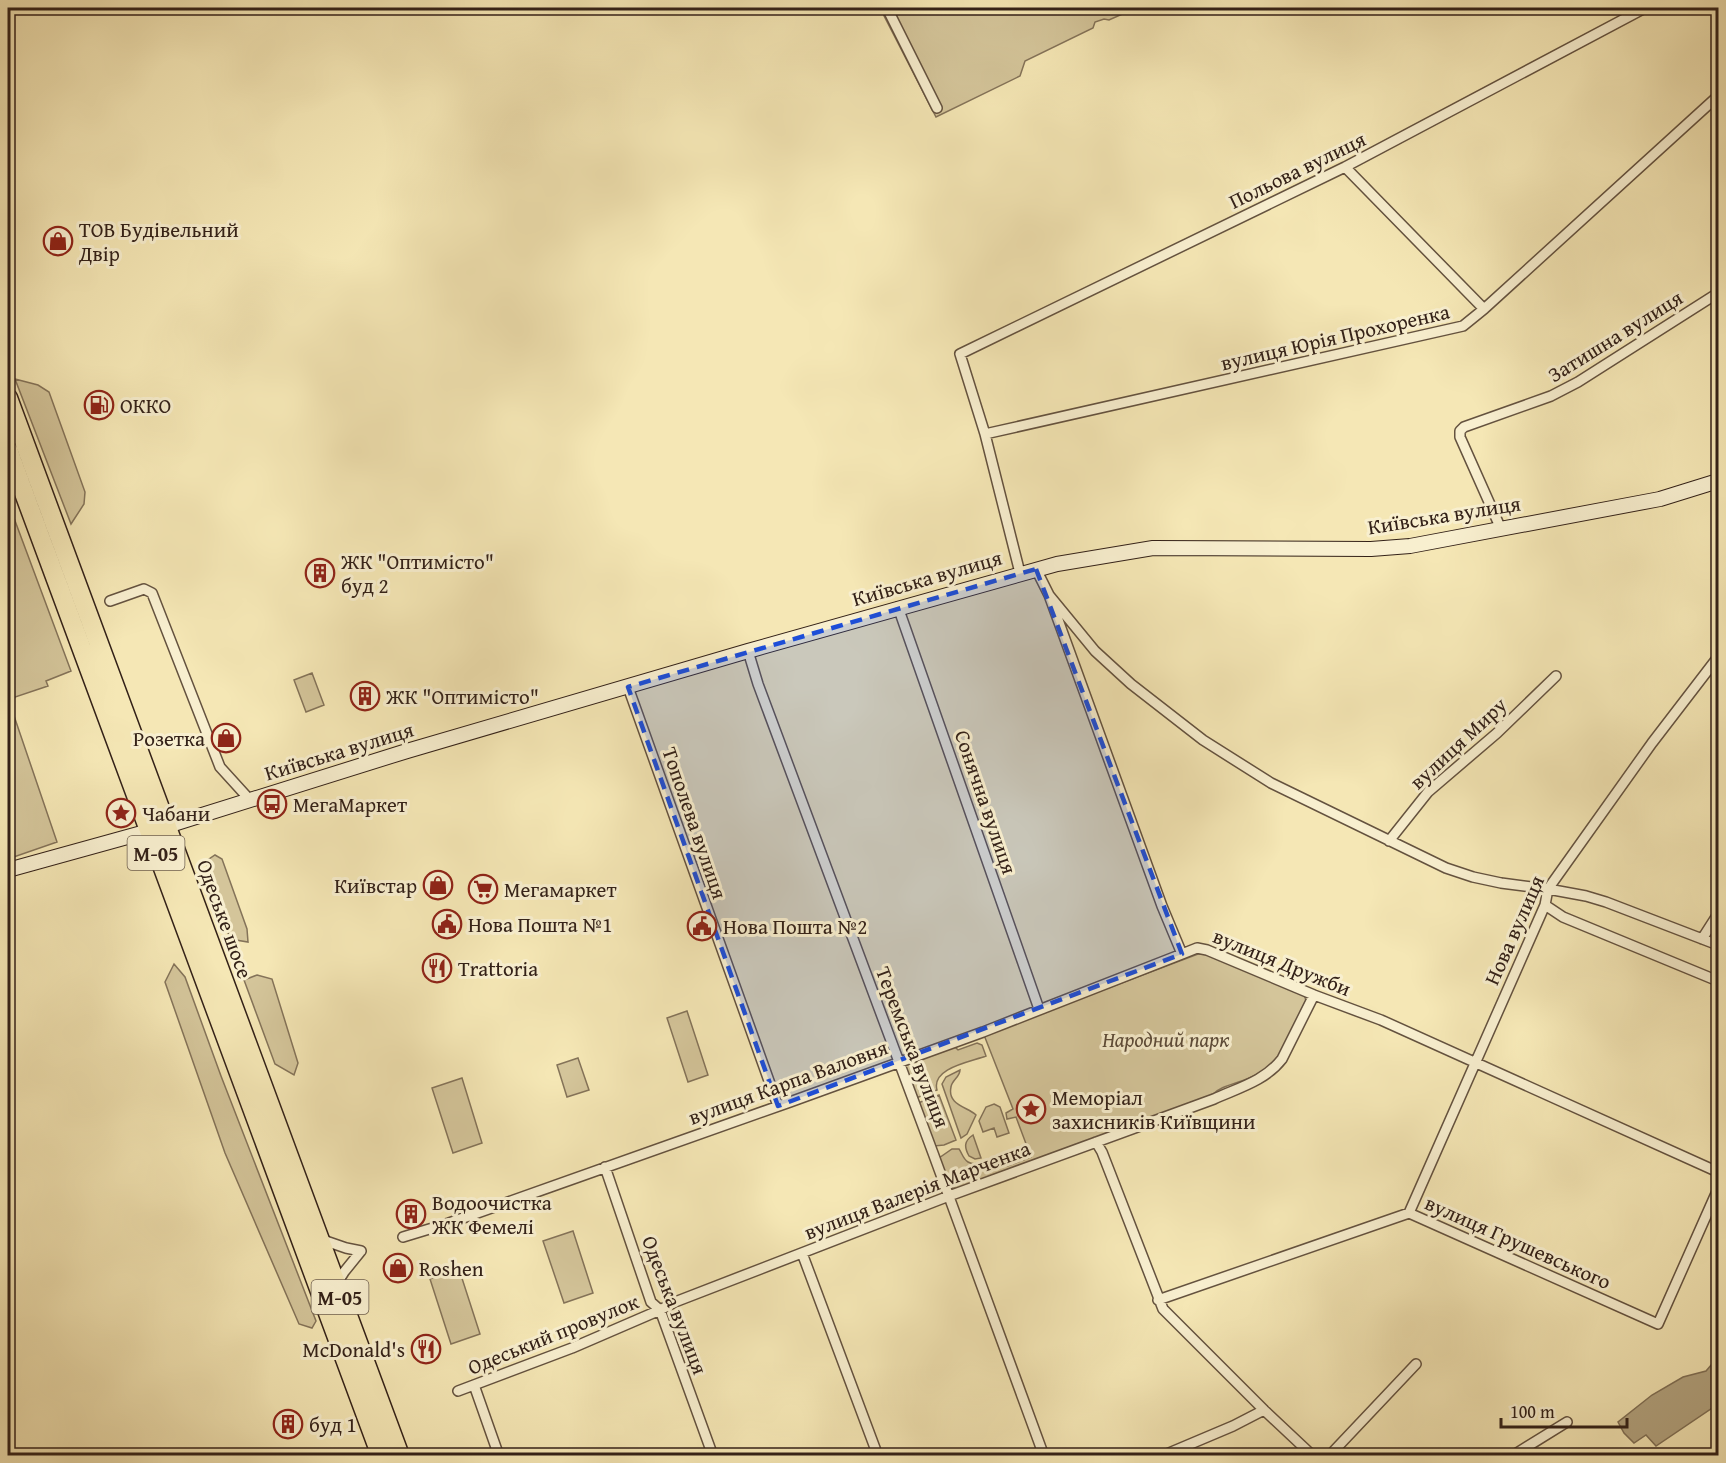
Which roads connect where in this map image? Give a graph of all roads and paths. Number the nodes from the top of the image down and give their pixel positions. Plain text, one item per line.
1 (887, 8) edge
2 (1645, 8) edge
3 (1719, 96) edge
4 (937, 108) dead end
5 (1345, 167) junction
6 (1719, 293) edge
7 (1484, 309) junction
8 (8, 398) edge
9 (985, 434) junction
10 (8, 450) edge
11 (1719, 481) edge
12 (1501, 529) junction
13 (1036, 568) junction
14 (1020, 573) junction
15 (1049, 595) junction
16 (110, 601) dead end
17 (898, 607) junction
18 (748, 651) junction
19 (1719, 657) edge
20 (1556, 676) dead end
21 (628, 687) junction
22 (250, 800) junction
23 (167, 826) junction
24 (148, 831) junction
25 (1389, 841) junction
26 (8, 870) edge
27 (1548, 889) junction
28 (1545, 905) junction
29 (1719, 914) edge
30 (1702, 939) junction
31 (1719, 945) edge
32 (1182, 954) junction
33 (1719, 981) edge
34 (1314, 994) junction
35 (1039, 1009) junction
36 (899, 1061) junction
37 (1475, 1063) junction
38 (778, 1106) junction
39 (1096, 1142) junction
40 (605, 1167) junction
41 (1719, 1172) edge
42 (1719, 1189) edge
43 (949, 1196) junction
44 (1409, 1214) junction
45 (403, 1237) dead end
46 (320, 1239) junction
47 (802, 1253) junction
48 (336, 1285) junction
49 (1158, 1300) junction
50 (660, 1310) junction
51 (354, 1358) junction
52 (1416, 1364) dead end
53 (474, 1385) junction
54 (458, 1391) dead end
55 (1264, 1410) junction
56 (1567, 1422) dead end
57 (381, 1455) edge
58 (400, 1455) edge
59 (499, 1455) edge
60 (713, 1455) edge
61 (878, 1455) edge
62 (1044, 1455) edge
63 (1162, 1455) edge
64 (1313, 1455) edge
65 (1329, 1455) edge
66 (1512, 1455) edge

1 - 4 street
2 - 5 street, Польова вулиця
3 - 7 street, вулиця Юрія Прохоренка
5 - 7 street
5 - 9 street, Польова вулиця
6 - 12 street, Затишна вулиця
7 - 9 street, вулиця Юрія Прохоренка
8 - 23 highway, Одеське шосе / М-05
9 - 14 street
10 - 24 highway, Одеське шосе / М-05
11 - 12 street, Київська вулиця
12 - 13 street, Київська вулиця
13 - 14 street, Київська вулиця
13 - 15 street
14 - 17 street, Київська вулиця
15 - 25 street
15 - 32 street, вулиця Дружби
16 - 22 street
17 - 18 street, Київська вулиця
17 - 35 street, Сонячна вулиця
18 - 21 street, Київська вулиця
18 - 36 street, Теремська вулиця
19 - 27 street, Нова вулиця
20 - 25 street, вулиця Миру
21 - 22 street, Київська вулиця
21 - 38 street, Тополева вулиця
22 - 23 street, Київська вулиця
23 - 24 street, Київська вулиця
23 - 46 highway, Одеське шосе / М-05
24 - 26 street, Київська вулиця
24 - 51 highway, Одеське шосе / М-05
25 - 27 street
27 - 28 street, Нова вулиця
27 - 30 street
28 - 33 street
28 - 37 street, Нова вулиця
29 - 30 street
30 - 31 street
32 - 34 street, вулиця Дружби
32 - 35 street, вулиця Карпа Валовня
34 - 37 street, вулиця Дружби
34 - 39 street, вулиця Валерія Марченка
35 - 36 street, вулиця Карпа Валовня
36 - 38 street, вулиця Карпа Валовня
36 - 43 street, Теремська вулиця
37 - 41 street, вулиця Дружби
37 - 44 street, Нова вулиця
38 - 40 street, вулиця Карпа Валовня
39 - 43 street, вулиця Валерія Марченка
39 - 49 street
40 - 45 street, вулиця Карпа Валовня
40 - 50 street, Одеська вулиця
42 - 44 street, вулиця Грушевського
43 - 47 street, вулиця Валерія Марченка
43 - 62 street, Теремська вулиця
44 - 49 street, вулиця Грушевського
46 - 48 highway, Одеське шосе / М-05
46 - 48 street
47 - 50 street, вулиця Валерія Марченка
47 - 61 street
48 - 51 highway, Одеське шосе / М-05
49 - 55 street
50 - 53 street, Одеський провулок
50 - 60 street, Одеська вулиця
51 - 57 highway, М-05
51 - 58 highway, М-05
52 - 65 street
53 - 54 street, Одеський провулок
53 - 59 street
55 - 63 street
55 - 64 street
56 - 66 street

